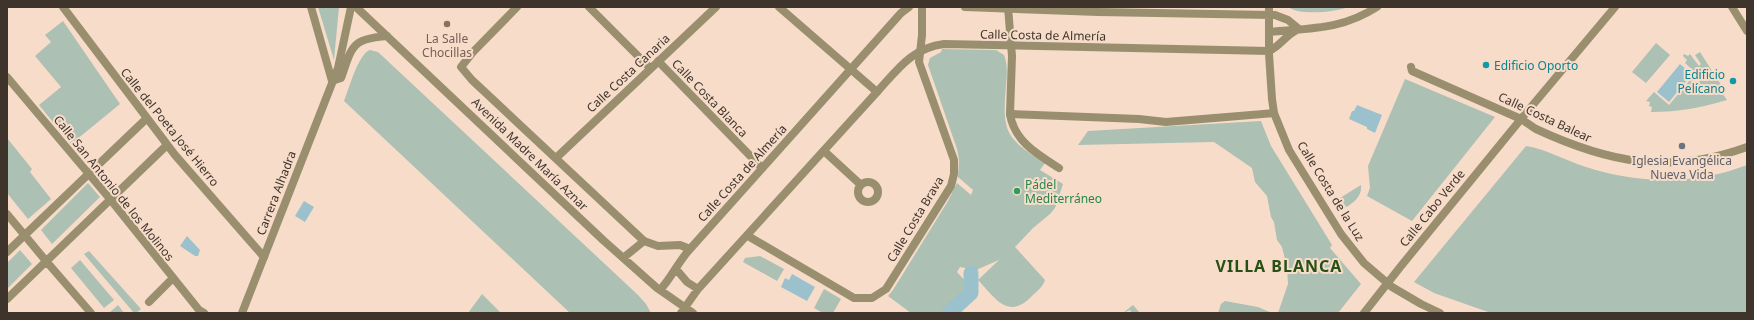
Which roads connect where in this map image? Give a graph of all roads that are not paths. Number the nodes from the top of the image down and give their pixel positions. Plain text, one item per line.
1 (63, 7) edge
2 (311, 7) edge
3 (350, 7) edge
4 (356, 7) edge
5 (517, 7) edge
6 (589, 7) edge
7 (716, 7) edge
8 (779, 7) edge
9 (909, 7) edge
10 (922, 7) edge
11 (965, 7) edge
12 (1377, 7) edge
13 (1615, 7) edge
14 (1732, 7) edge
15 (1008, 8) edge
16 (1100, 10) edge
17 (1207, 10) edge
18 (1269, 11) edge
19 (1299, 29) junction
20 (1747, 31) edge
21 (1269, 32) junction
22 (388, 36) junction
23 (1010, 46) junction
24 (920, 51) junction
25 (1269, 51) junction
26 (658, 61) junction
27 (1411, 67) dead end
28 (650, 68) junction
29 (851, 68) junction
30 (7, 77) edge
31 (332, 81) junction
32 (877, 92) junction
33 (1274, 113) junction
34 (1010, 114) junction
35 (146, 119) junction
36 (1521, 119) junction
37 (167, 145) junction
38 (1747, 147) edge
39 (824, 151) junction
40 (556, 158) junction
41 (762, 168) junction
42 (1059, 168) dead end
43 (88, 174) junction
44 (861, 185) dead end
45 (110, 199) junction
46 (7, 214) edge
47 (24, 235) junction
48 (748, 236) junction
49 (644, 241) junction
50 (690, 249) junction
51 (7, 252) edge
52 (264, 257) junction
53 (623, 258) junction
54 (46, 261) junction
55 (676, 269) junction
56 (173, 278) junction
57 (1387, 283) junction
58 (698, 289) junction
59 (660, 290) junction
60 (7, 298) edge
61 (149, 302) dead end
62 (682, 310) edge
63 (200, 312) edge
64 (244, 312) edge
65 (91, 313) edge
66 (693, 313) edge
67 (1364, 313) edge
68 (1440, 313) edge

1 - 35 street, Calle del Poeta José Hierro
2 - 31 street
3 - 31 street, Carrera Alhadra
4 - 22 street, Avenida Madre María Aznar
5 - 40 street, Avenida Madre María Aznar
6 - 28 street
7 - 26 street, Calle Costa Canaria
8 - 29 street
9 - 29 street, Calle Costa de Almería
10 - 24 street, Calle Costa Brava
11 - 15 street, Calle Costa de Almería
12 - 19 street
13 - 36 street, Calle Cabo Verde
14 - 20 street
15 - 16 street, Calle Costa de Almería
15 - 23 street
16 - 17 street, Calle Costa de Almería
17 - 18 street, Calle Costa de Almería
18 - 19 street, Calle Costa de Almería
18 - 21 street, Calle Costa de la Luz
19 - 21 street
19 - 25 street
21 - 25 street, Calle Costa de la Luz
22 - 31 street, Carrera Alhadra
22 - 53 street, Avenida Madre María Aznar
23 - 24 street, Calle Costa de Almería
23 - 25 street, Calle Costa de Almería
23 - 34 street
24 - 32 street, Calle Costa de Almería
24 - 48 street, Calle Costa Brava
25 - 33 street, Calle Costa de la Luz
26 - 28 street, Calle Costa Canaria
26 - 41 street, Calle Costa Blanca
27 - 36 street, Calle Costa Balear
28 - 40 street, Calle Costa Canaria
29 - 32 street
29 - 41 street, Calle Costa de Almería
30 - 43 street, Calle San Antonio de los Molinos
31 - 52 street, Carrera Alhadra
32 - 39 street, Calle Costa de Almería
33 - 34 street
33 - 57 street, Calle Costa de la Luz
34 - 42 street
35 - 37 street, Calle del Poeta José Hierro
35 - 43 street
36 - 38 street, Calle Costa Balear
36 - 57 street, Calle Cabo Verde
37 - 45 street
37 - 52 street, Calle del Poeta José Hierro
39 - 44 street
39 - 48 street, Calle Costa de Almería
40 - 49 street, Avenida Madre María Aznar
41 - 50 street, Calle Costa de Almería
43 - 45 street, Calle San Antonio de los Molinos
43 - 47 street
45 - 54 street
45 - 56 street, Calle San Antonio de los Molinos
46 - 47 street
47 - 51 street
47 - 54 street
48 - 58 street, Calle Costa de Almería
49 - 50 street
49 - 53 street
50 - 55 street, Calle Costa de Almería
52 - 64 street, Carrera Alhadra
53 - 59 street, Avenida Madre María Aznar
54 - 60 street
54 - 65 street
55 - 58 street
55 - 59 street, Calle Costa de Almería
56 - 61 street
56 - 63 street, Calle San Antonio de los Molinos
57 - 67 street, Calle Cabo Verde
57 - 68 street, Calle Costa de la Luz
58 - 62 street, Calle Costa de Almería
59 - 62 street, Avenida Madre María Aznar
62 - 66 street, Avenida Madre María Aznar

